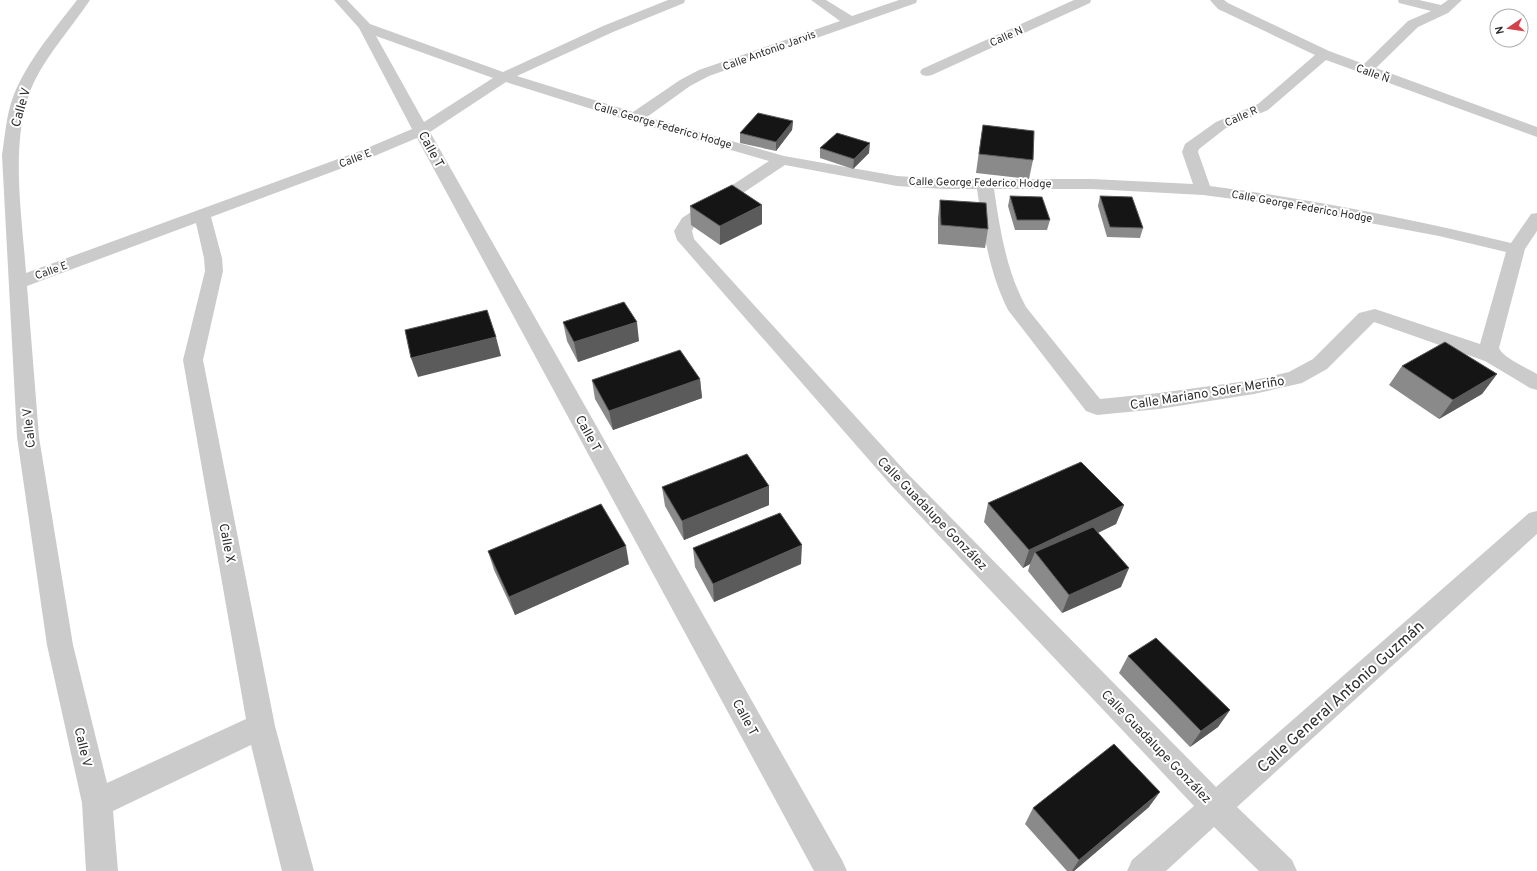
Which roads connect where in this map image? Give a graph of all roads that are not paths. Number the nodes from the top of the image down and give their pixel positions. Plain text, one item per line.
1 (84, 0) edge
2 (679, 0) edge
3 (817, 0) edge
4 (912, 0) edge
5 (1085, 0) edge
6 (1216, 0) edge
7 (1404, 0) edge
8 (1456, 0) edge
9 (344, 1) edge
10 (1443, 10) junction
11 (850, 21) junction
12 (365, 27) junction
13 (1324, 54) junction
14 (1366, 70) junction
15 (927, 72) dead end
16 (504, 77) junction
17 (635, 118) junction
18 (422, 130) junction
19 (1537, 132) edge
20 (782, 160) junction
21 (985, 183) junction
22 (1203, 190) junction
23 (202, 214) junction
24 (1537, 218) edge
25 (1516, 249) junction
26 (16, 283) junction
27 (1492, 356) junction
28 (1537, 383) edge
29 (1537, 520) edge
30 (261, 726) junction
31 (97, 803) junction
32 (1215, 807) junction
33 (102, 871) edge
34 (298, 871) edge
35 (831, 871) edge
36 (1143, 871) edge
37 (1282, 871) edge

1 - 26 street, Calle V
2 - 16 street, Calle E
3 - 11 street
4 - 11 street, Calle Antonio Jarvis
5 - 15 street, Calle N
6 - 13 street, Calle Ñ
7 - 10 street
8 - 10 street
9 - 12 street, Calle T
10 - 14 street
11 - 17 street, Calle Antonio Jarvis
12 - 16 street, Calle George Federico Hodge
12 - 18 street, Calle T
13 - 14 street, Calle Ñ
13 - 22 street, Calle R
14 - 19 street, Calle Ñ
16 - 17 street, Calle George Federico Hodge
16 - 18 street, Calle E
17 - 20 street, Calle George Federico Hodge
18 - 23 street, Calle E
18 - 35 street, Calle T
20 - 21 street, Calle George Federico Hodge
20 - 32 street, Calle Guadalupe González
21 - 22 street, Calle George Federico Hodge
21 - 27 street, Calle Mariano Soler Meriño
22 - 25 street, Calle George Federico Hodge
23 - 26 street, Calle E
23 - 30 street, Calle X
24 - 25 street
25 - 27 street
26 - 31 street, Calle V
27 - 28 street, Calle Mariano Soler Meriño
29 - 32 street, Calle General Antonio Guzmán
30 - 31 street
30 - 34 street, Calle X
31 - 33 street, Calle V
32 - 36 street, Calle General Antonio Guzmán
32 - 37 street, Calle Guadalupe González

